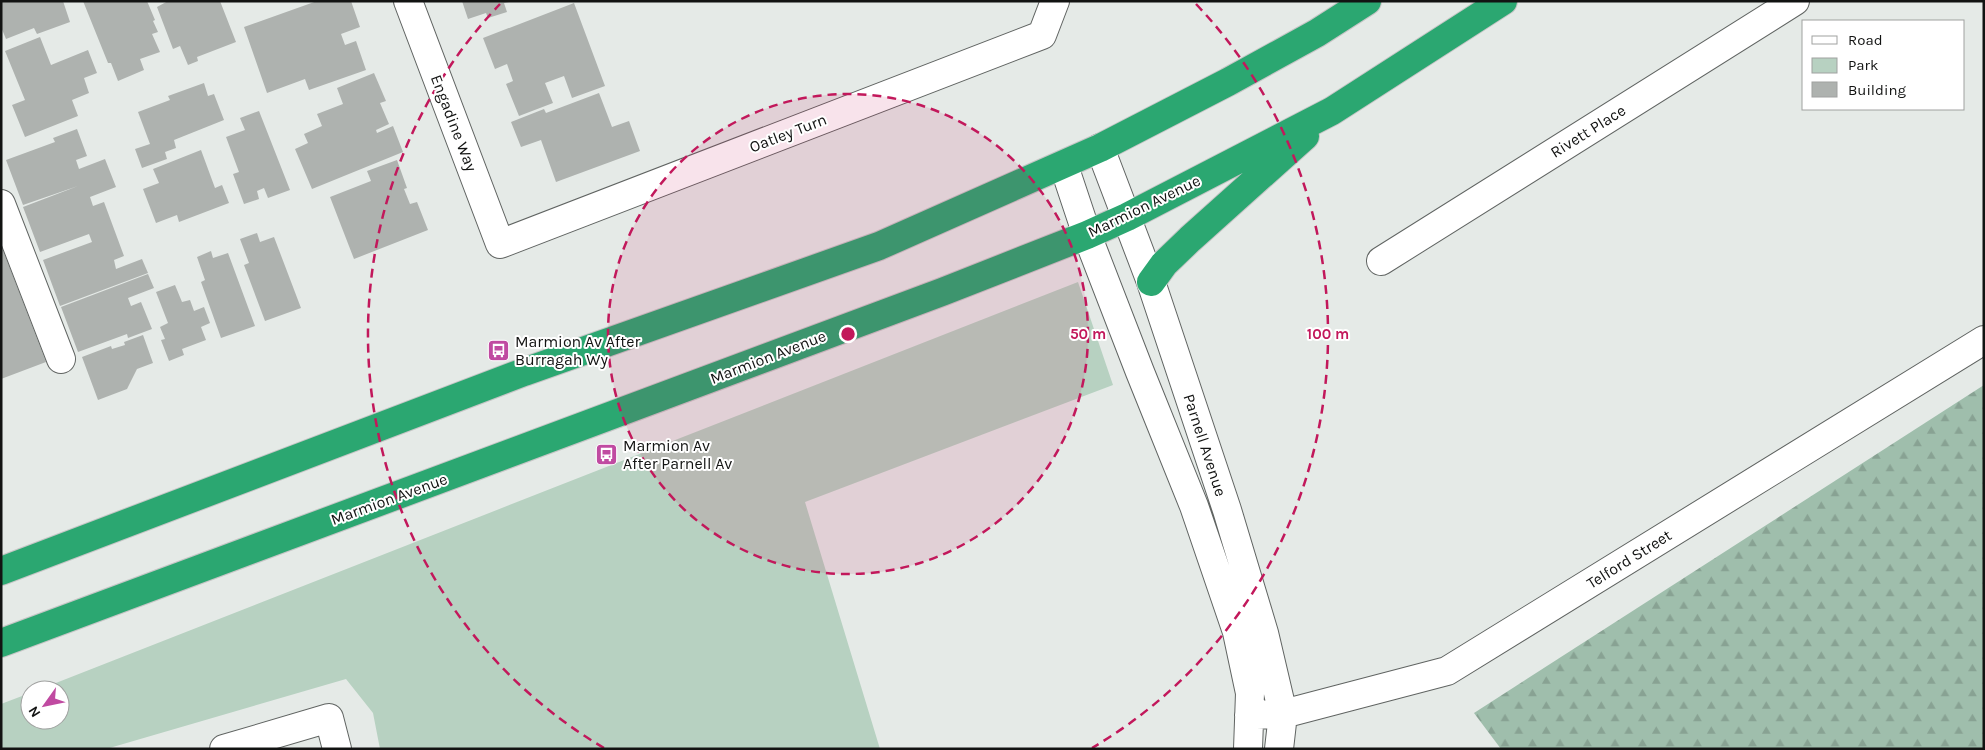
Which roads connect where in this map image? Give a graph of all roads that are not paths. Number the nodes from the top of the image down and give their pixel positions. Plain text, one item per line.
1 (408, 1) edge
2 (1055, 1) edge
3 (1367, 1) edge
4 (1503, 1) edge
5 (1795, 1) edge
6 (1332, 111) junction
7 (1100, 148) junction
8 (1064, 166) junction
9 (1, 204) edge
10 (1126, 217) junction
11 (1087, 234) junction
12 (500, 244) joint
13 (1381, 260) dead end
14 (1151, 282) junction
15 (1984, 340) edge
16 (61, 359) dead end
17 (1, 571) edge
18 (1, 643) edge
19 (1283, 714) junction
20 (1249, 715) junction
21 (224, 749) edge
22 (337, 749) edge
23 (1248, 749) edge
24 (1279, 749) edge

1 - 12 street, Engadine Way
2 - 12 street, Oatley Turn
3 - 7 highway
4 - 6 highway, Marmion Avenue
5 - 13 street, Rivett Place
6 - 10 highway, Marmion Avenue
6 - 14 highway
7 - 8 highway
7 - 10 street, Parnell Avenue
8 - 11 street, Parnell Avenue
8 - 17 highway
9 - 16 street
10 - 11 highway, Marmion Avenue
10 - 14 street, Parnell Avenue
11 - 18 highway, Marmion Avenue
11 - 20 street, Parnell Avenue
14 - 19 street, Parnell Avenue
15 - 19 street, Telford Street
19 - 20 street, Telford Street
19 - 24 street, Parnell Avenue
20 - 23 street, Parnell Avenue
21 - 22 street

